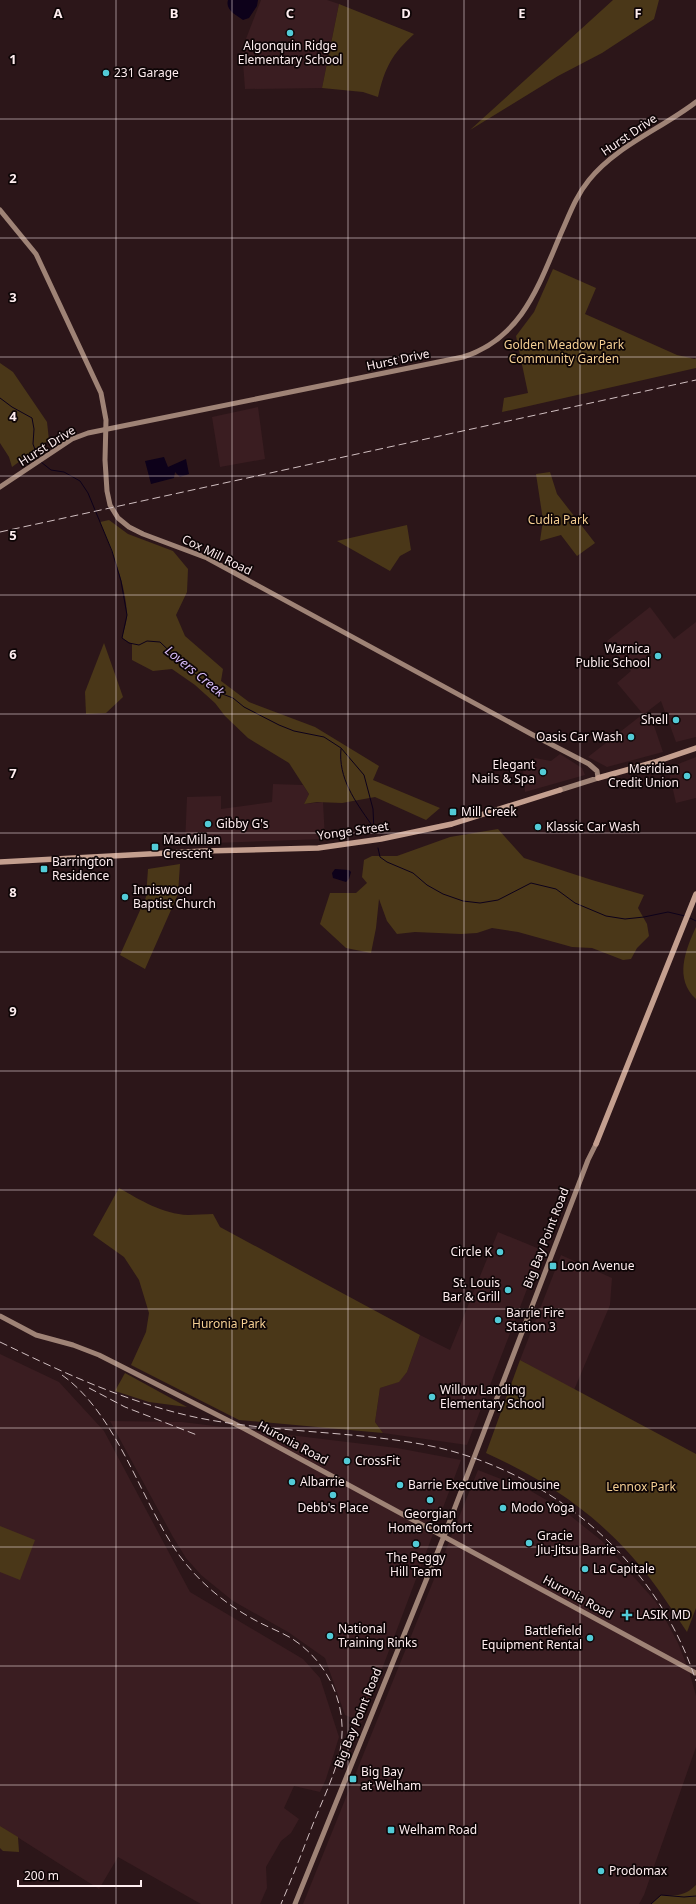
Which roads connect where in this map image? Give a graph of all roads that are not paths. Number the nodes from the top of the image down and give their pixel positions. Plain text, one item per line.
1 (696, 102) edge
2 (0, 210) edge
3 (106, 428) junction
4 (0, 487) edge
5 (696, 748) edge
6 (598, 778) junction
7 (560, 790) joint
8 (0, 862) edge
9 (695, 895) edge
10 (596, 1144) joint
11 (0, 1316) edge
12 (444, 1536) junction
13 (696, 1673) edge
14 (295, 1904) edge

1 - 3 street, Hurst Drive
2 - 3 street, Cox Mill Road
3 - 4 street, Hurst Drive
3 - 6 street, Cox Mill Road
5 - 6 main road, Yonge Street
6 - 7 street, Yonge Street
7 - 8 main road, Yonge Street
9 - 10 main road, Big Bay Point Road
10 - 12 street, Big Bay Point Road
11 - 12 street, Huronia Road
12 - 13 street, Huronia Road
12 - 14 street, Big Bay Point Road

